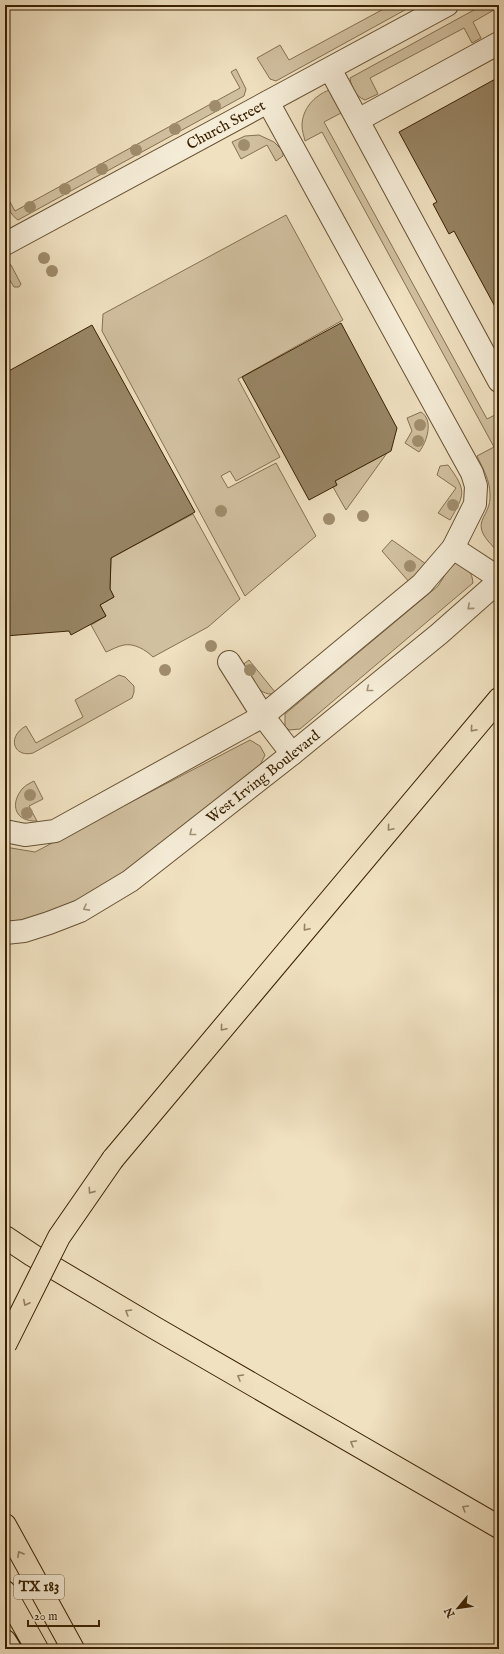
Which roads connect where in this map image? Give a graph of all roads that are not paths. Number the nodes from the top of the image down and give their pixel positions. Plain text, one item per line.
1 (447, 5) edge
2 (499, 43) edge
3 (330, 68) junction
4 (268, 102) junction
5 (358, 120) junction
6 (5, 244) edge
7 (499, 381) edge
8 (453, 548) junction
9 (499, 580) edge
10 (229, 662) dead end
11 (499, 699) edge
12 (263, 716) junction
13 (292, 754) junction
14 (5, 832) edge
15 (5, 933) edge
16 (5, 1237) edge
17 (5, 1346) edge
18 (5, 1526) edge
19 (499, 1527) edge
20 (5, 1592) edge
21 (5, 1641) edge
22 (10, 1649) edge
23 (37, 1649) edge
24 (73, 1649) edge

1 - 3 street, Church Street
2 - 5 street
3 - 4 street, Church Street
3 - 5 street
4 - 6 street, Church Street
4 - 8 street
5 - 7 street
8 - 9 street
8 - 12 street
9 -> 13 street, West Irving Boulevard
10 - 12 street
11 -> 17 highway, bridge
12 - 13 street
12 - 14 street
13 -> 15 street, West Irving Boulevard
19 -> 16 highway
24 -> 18 highway, TX 183
20 - 23 highway
21 - 22 highway

